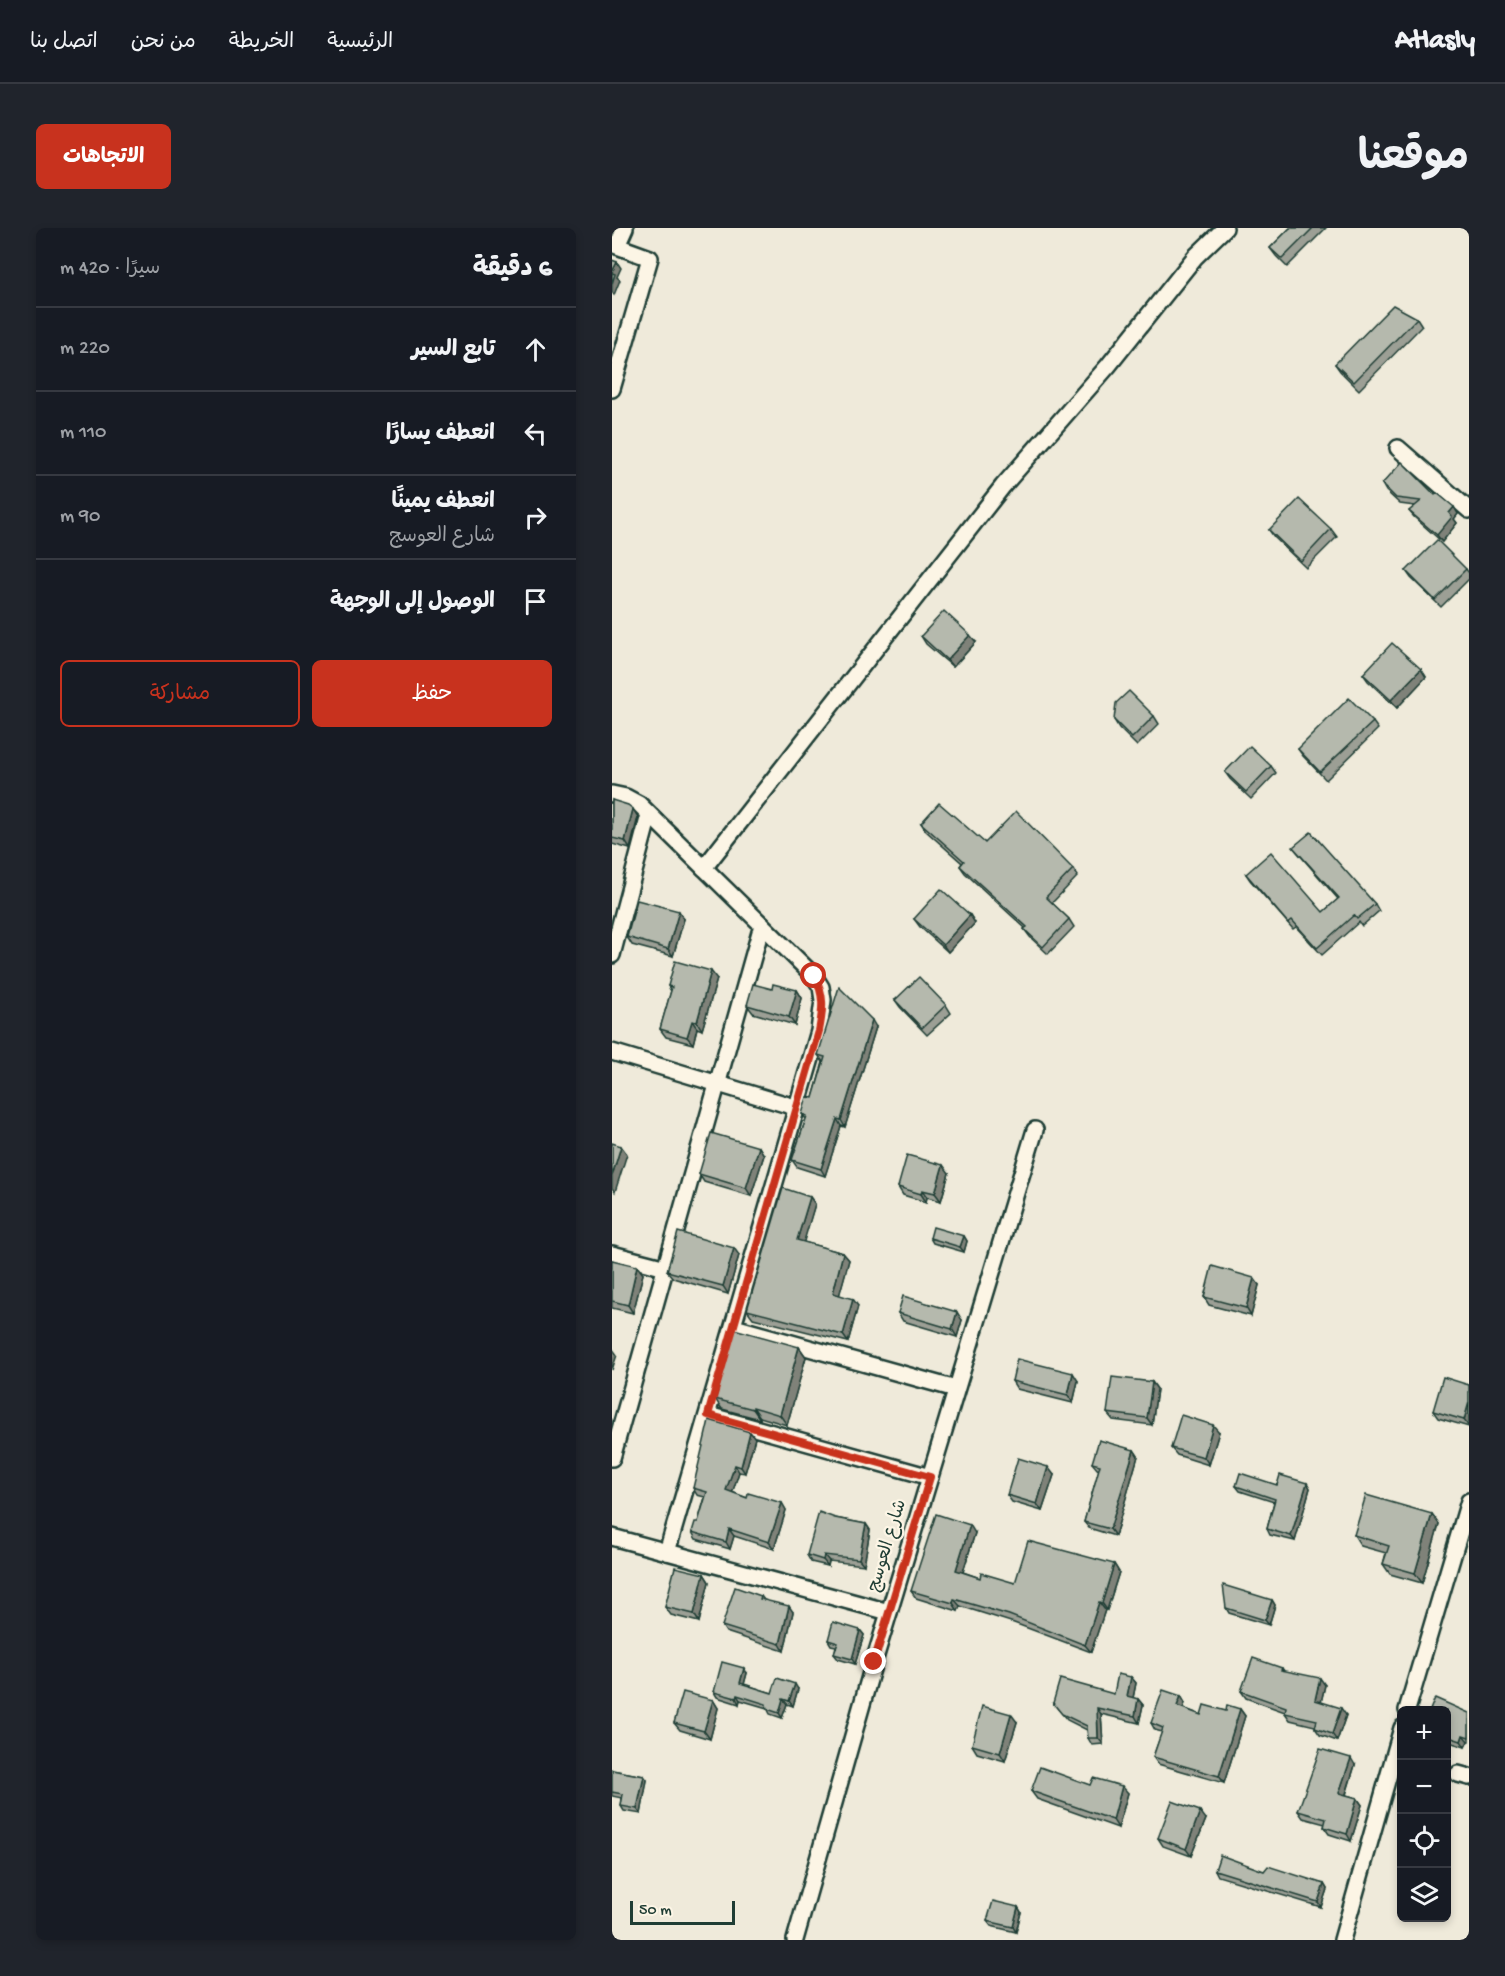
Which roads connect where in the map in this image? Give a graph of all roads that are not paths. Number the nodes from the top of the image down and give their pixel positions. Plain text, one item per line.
1 (625, 228) edge
2 (1225, 228) edge
3 (615, 245) edge
4 (616, 357) edge
5 (612, 389) edge
6 (1398, 448) dead end
7 (1469, 510) edge
8 (612, 794) edge
9 (649, 815) junction
10 (704, 868) junction
11 (762, 925) junction
12 (612, 956) edge
13 (612, 1052) edge
14 (718, 1084) junction
15 (798, 1108) junction
16 (1035, 1130) dead end
17 (612, 1254) edge
18 (666, 1268) junction
19 (734, 1327) junction
20 (956, 1389) junction
21 (708, 1415) junction
22 (612, 1458) edge
23 (930, 1477) junction
24 (1469, 1501) edge
25 (612, 1537) edge
26 (668, 1552) junction
27 (889, 1612) junction
28 (1408, 1706) edge
29 (1397, 1742) edge
30 (795, 1940) edge
31 (1342, 1940) edge

1 - 3 street
2 - 10 street
3 - 4 street
4 - 5 street
6 - 7 street
8 - 9 street
9 - 10 street
9 - 12 street
10 - 11 street
11 - 14 street
11 - 15 street
13 - 14 street
14 - 15 street
14 - 18 street
15 - 19 street
16 - 20 street, شارع العوسج
17 - 18 street
18 - 22 street
19 - 20 street
19 - 21 street
20 - 23 street, شارع العوسج
21 - 23 street
21 - 26 street
23 - 27 street, شارع العوسج
24 - 28 street
25 - 26 street
26 - 27 street
27 - 30 street, شارع العوسج
29 - 31 street

